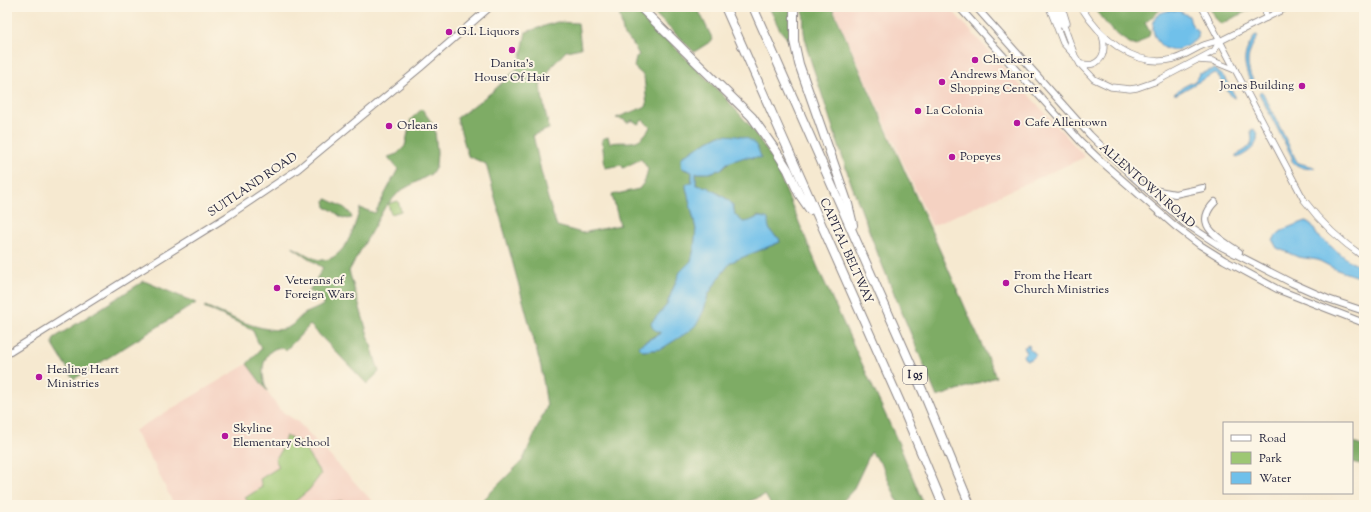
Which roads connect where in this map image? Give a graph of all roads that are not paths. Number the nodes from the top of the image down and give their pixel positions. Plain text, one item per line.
1 (490, 7) edge
2 (640, 7) edge
3 (725, 7) edge
4 (753, 7) edge
5 (794, 7) edge
6 (959, 7) edge
7 (976, 7) edge
8 (1049, 7) edge
9 (1053, 7) edge
10 (1057, 7) edge
11 (1062, 7) edge
12 (1081, 7) edge
13 (1202, 7) edge
14 (1265, 7) edge
15 (1288, 7) edge
16 (1266, 18) junction
17 (1102, 34) junction
18 (1220, 41) junction
19 (1075, 56) junction
20 (1198, 60) junction
21 (1080, 64) junction
22 (1235, 70) junction
23 (1146, 188) junction
24 (1203, 188) dead end
25 (1215, 202) dead end
26 (821, 226) junction
27 (857, 246) junction
28 (1364, 257) edge
29 (1260, 267) junction
30 (1364, 311) edge
31 (1364, 323) edge
32 (7, 354) edge
33 (943, 505) edge
34 (970, 505) edge

1 - 32 main road, SUITLAND ROAD
2 - 26 highway
3 - 26 highway, CAPITAL BELTWAY / I 95
4 - 27 highway, CAPITAL BELTWAY / I 95
5 - 27 highway
6 - 31 main road, ALLENTOWN ROAD
7 - 23 main road, ALLENTOWN ROAD
8 - 19 street
9 - 19 street
10 - 19 street
11 - 19 street
12 - 17 street
13 - 18 street
14 - 16 street
15 - 16 street
16 - 18 street
17 - 18 street
17 - 21 street
18 - 20 street
18 - 22 street
19 - 21 street
20 - 21 street
20 - 22 street
22 - 28 street
23 - 24 main road
23 - 29 main road, ALLENTOWN ROAD
25 - 29 main road
26 - 33 highway, CAPITAL BELTWAY / I 95
27 - 34 highway, CAPITAL BELTWAY / I 95
29 - 30 main road, ALLENTOWN ROAD

